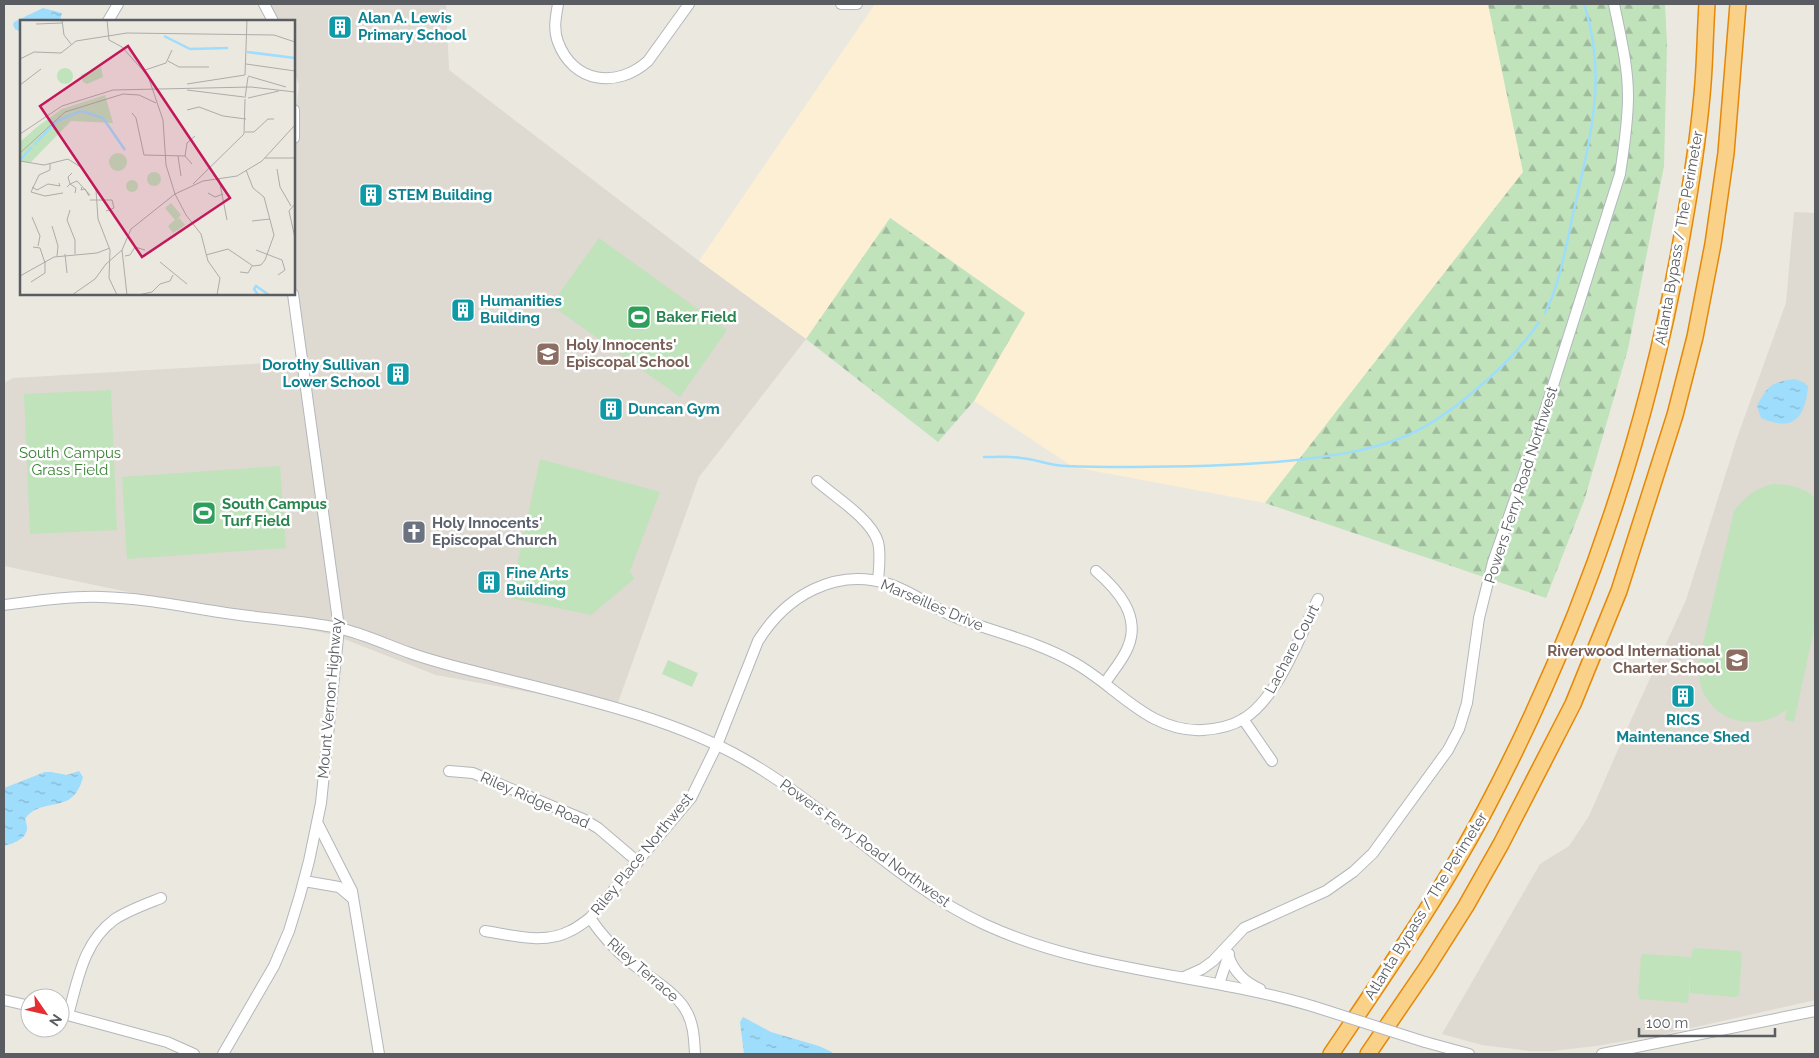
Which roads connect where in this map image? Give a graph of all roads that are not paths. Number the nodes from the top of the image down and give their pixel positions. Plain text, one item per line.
1 (118, 4) edge
2 (264, 4) edge
3 (558, 4) edge
4 (690, 4) edge
5 (841, 4) edge
6 (857, 4) edge
7 (1614, 4) edge
8 (1707, 4) edge
9 (1738, 4) edge
10 (109, 20) edge
11 (272, 20) edge
12 (293, 295) edge
13 (817, 482) dead end
14 (1096, 571) dead end
15 (878, 581) junction
16 (1318, 599) dead end
17 (4, 605) edge
18 (339, 628) junction
19 (1105, 683) junction
20 (1243, 719) junction
21 (717, 745) junction
22 (1272, 761) dead end
23 (449, 771) dead end
24 (318, 824) junction
25 (638, 862) junction
26 (304, 881) junction
27 (161, 898) dead end
28 (352, 898) junction
29 (590, 918) junction
30 (485, 931) dead end
31 (1236, 937) junction
32 (1228, 955) junction
33 (1183, 977) junction
34 (1219, 984) junction
35 (1275, 996) junction
36 (70, 998) edge
37 (4, 1000) edge
38 (20, 1004) edge
39 (1815, 1011) edge
40 (70, 1016) edge
41 (194, 1054) edge
42 (223, 1054) edge
43 (379, 1054) edge
44 (695, 1054) edge
45 (1331, 1054) edge
46 (1368, 1054) edge
47 (1469, 1054) edge
48 (1602, 1054) edge

1 - 10 street
2 - 11 street
3 - 4 street
5 - 6 street
7 - 31 street, Powers Ferry Road Northwest
8 - 45 highway, Atlanta Bypass / The Perimeter
9 - 46 highway, Atlanta Bypass / The Perimeter
12 - 18 street, Mount Vernon Highway
13 - 15 street
14 - 19 street
15 - 19 street, Marseilles Drive
15 - 21 street, Marseilles Drive
16 - 20 street, Lachare Court
17 - 18 street, Powers Ferry Road Northwest
18 - 21 street, Powers Ferry Road Northwest
18 - 24 street, Mount Vernon Highway
19 - 20 street, Marseilles Drive
20 - 22 street
21 - 25 street, Riley Place Northwest
21 - 33 street, Powers Ferry Road Northwest
23 - 25 street, Riley Ridge Road
24 - 26 street, Mount Vernon Highway
24 - 28 street
25 - 29 street, Riley Place Northwest
26 - 28 street
26 - 42 street, Mount Vernon Highway
27 - 36 street
28 - 43 street
29 - 30 street, Riley Place Northwest
29 - 44 street, Riley Terrace
31 - 32 street, Powers Ferry Road Northwest
31 - 33 street
32 - 34 street, Powers Ferry Road Northwest
32 - 35 street
33 - 34 street, Powers Ferry Road Northwest
34 - 35 street
35 - 47 street, bridge
37 - 38 street
39 - 48 street
40 - 41 street

